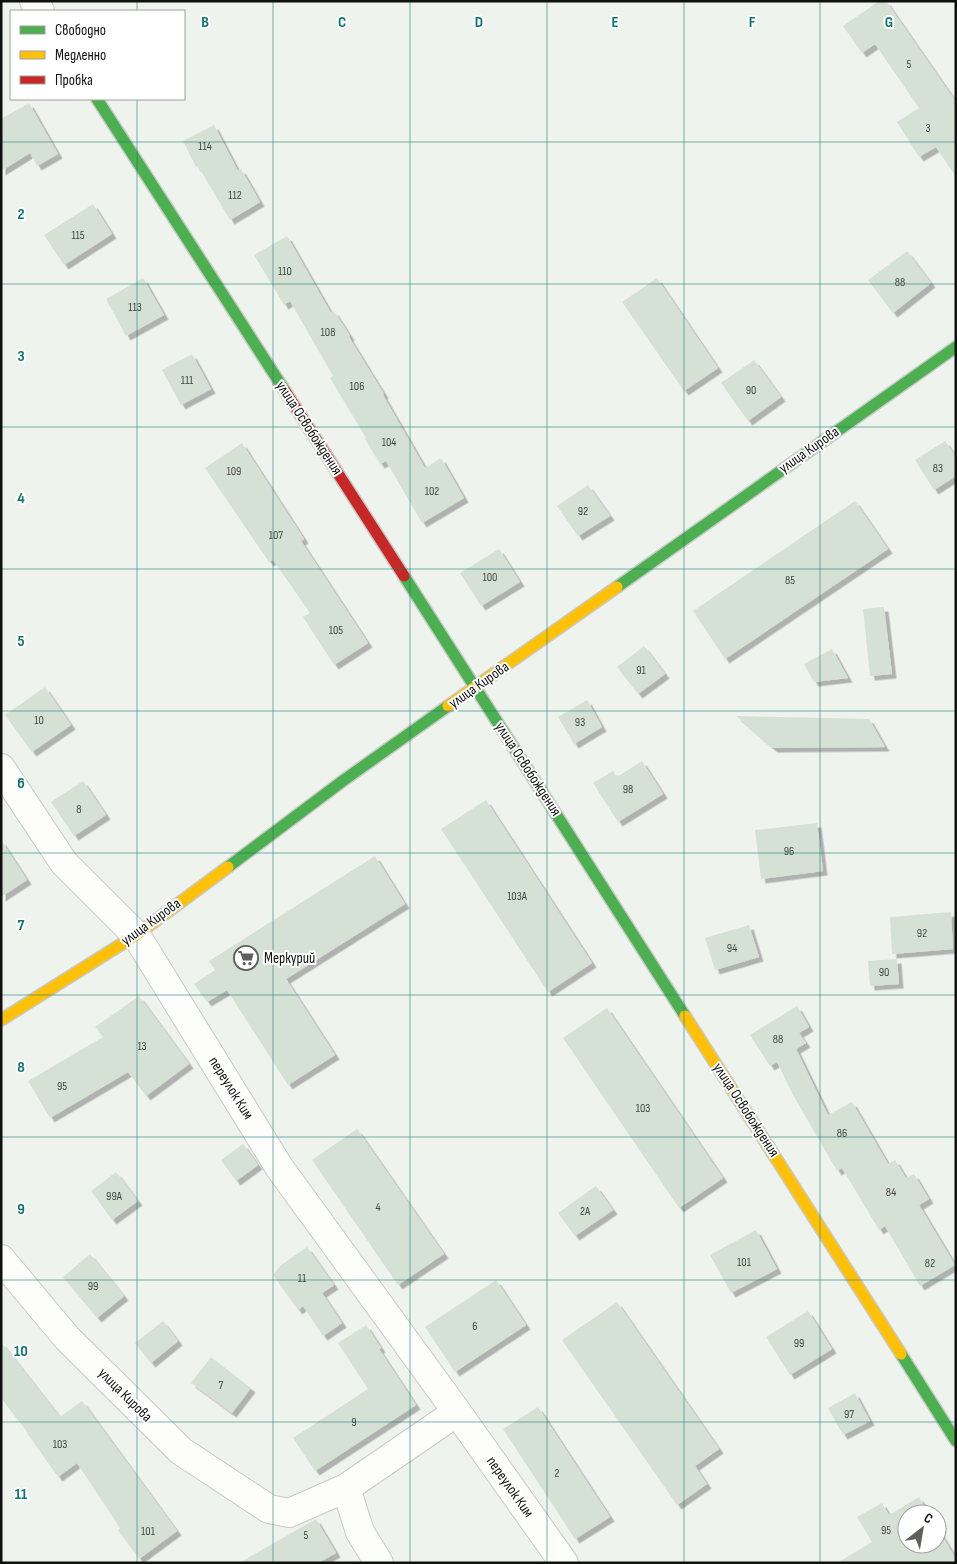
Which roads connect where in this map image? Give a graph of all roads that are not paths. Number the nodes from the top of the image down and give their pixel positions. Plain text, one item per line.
1 (98, 100) edge
2 (956, 347) edge
3 (476, 687) junction
4 (1, 768) edge
5 (136, 935) junction
6 (1, 1020) edge
7 (1, 1259) edge
8 (457, 1412) junction
9 (956, 1441) edge
10 (346, 1488) junction
11 (379, 1563) edge
12 (564, 1563) edge

1 - 3 street, улица Освобождения
2 - 3 street, улица Кирова
3 - 5 street, улица Кирова
3 - 9 street, улица Освобождения
4 - 5 street, переулок Ким
5 - 6 street, улица Кирова
5 - 8 street, переулок Ким
7 - 10 street, улица Кирова
8 - 10 street
8 - 12 street, переулок Ким
10 - 11 street

